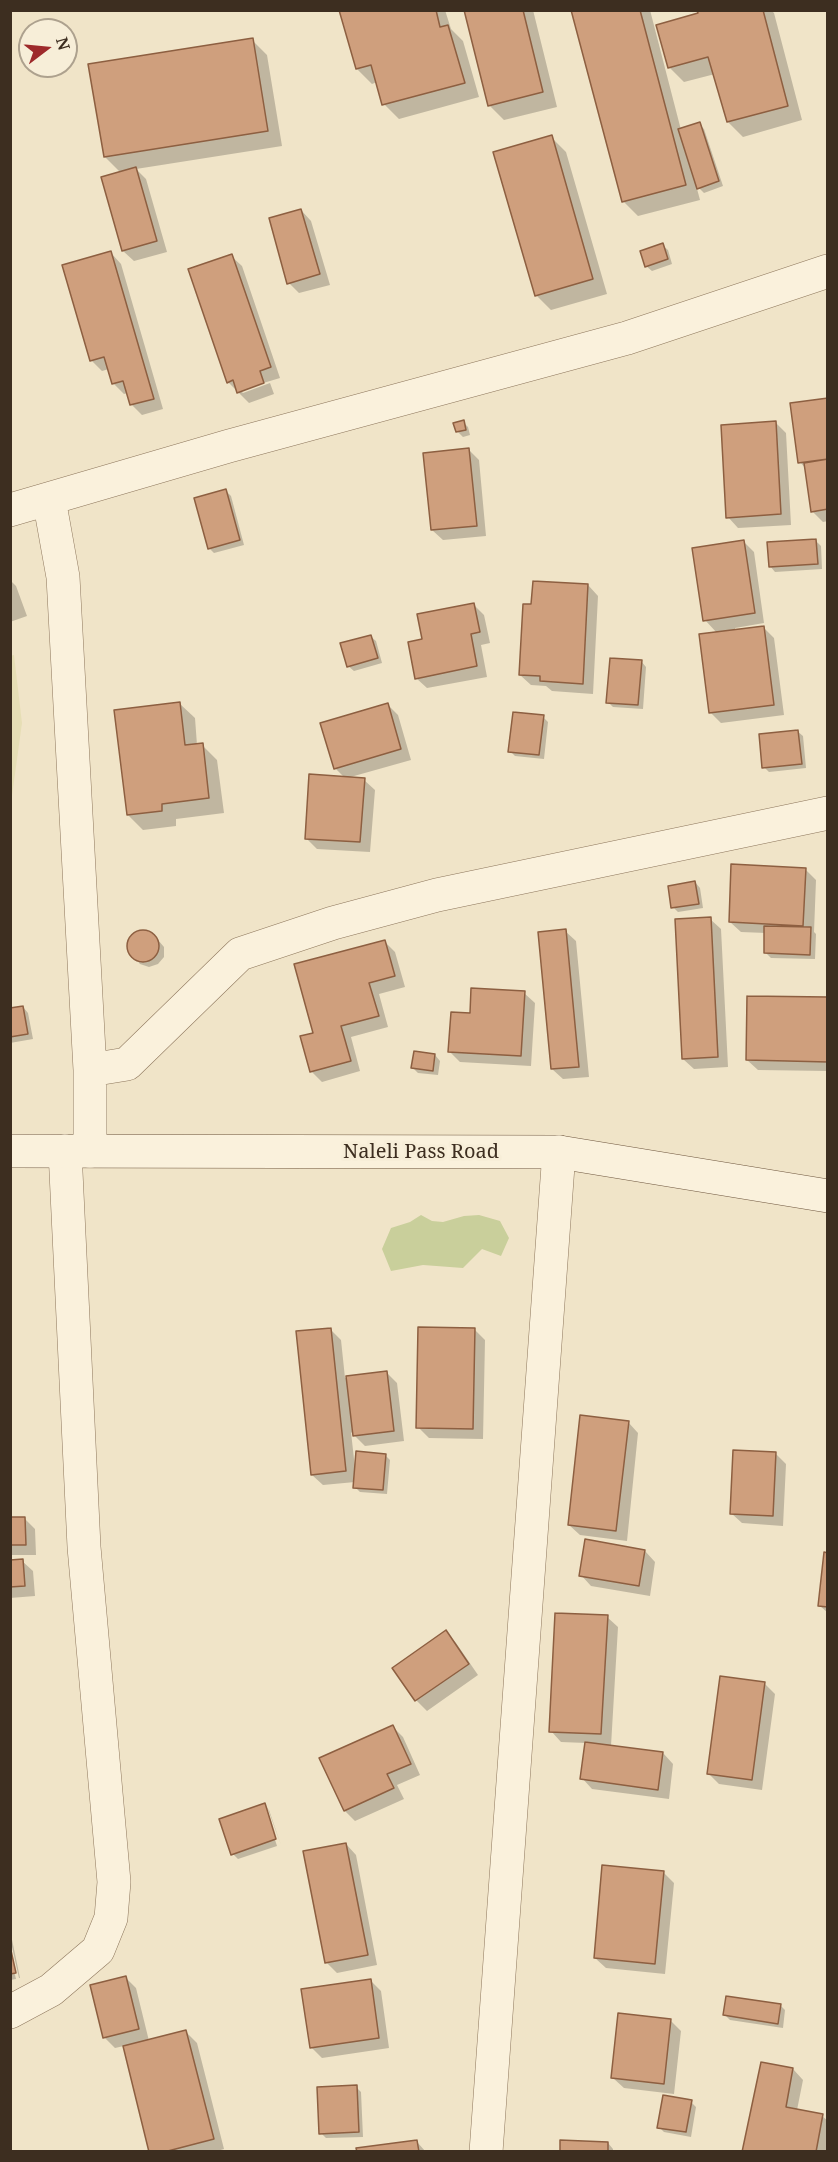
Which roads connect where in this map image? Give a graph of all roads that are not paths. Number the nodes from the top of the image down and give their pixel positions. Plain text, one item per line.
1 (828, 272) edge
2 (49, 499) junction
3 (10, 510) edge
4 (828, 813) edge
5 (90, 1070) junction
6 (10, 1151) edge
7 (78, 1151) junction
8 (560, 1152) junction
9 (828, 1196) edge
10 (10, 2012) edge
11 (486, 2151) edge

1 - 2 street
2 - 3 street
2 - 5 street
4 - 5 street
5 - 7 street
6 - 7 street, Naleli Pass Road
7 - 8 street, Naleli Pass Road
7 - 10 street
8 - 9 street, Naleli Pass Road
8 - 11 street

